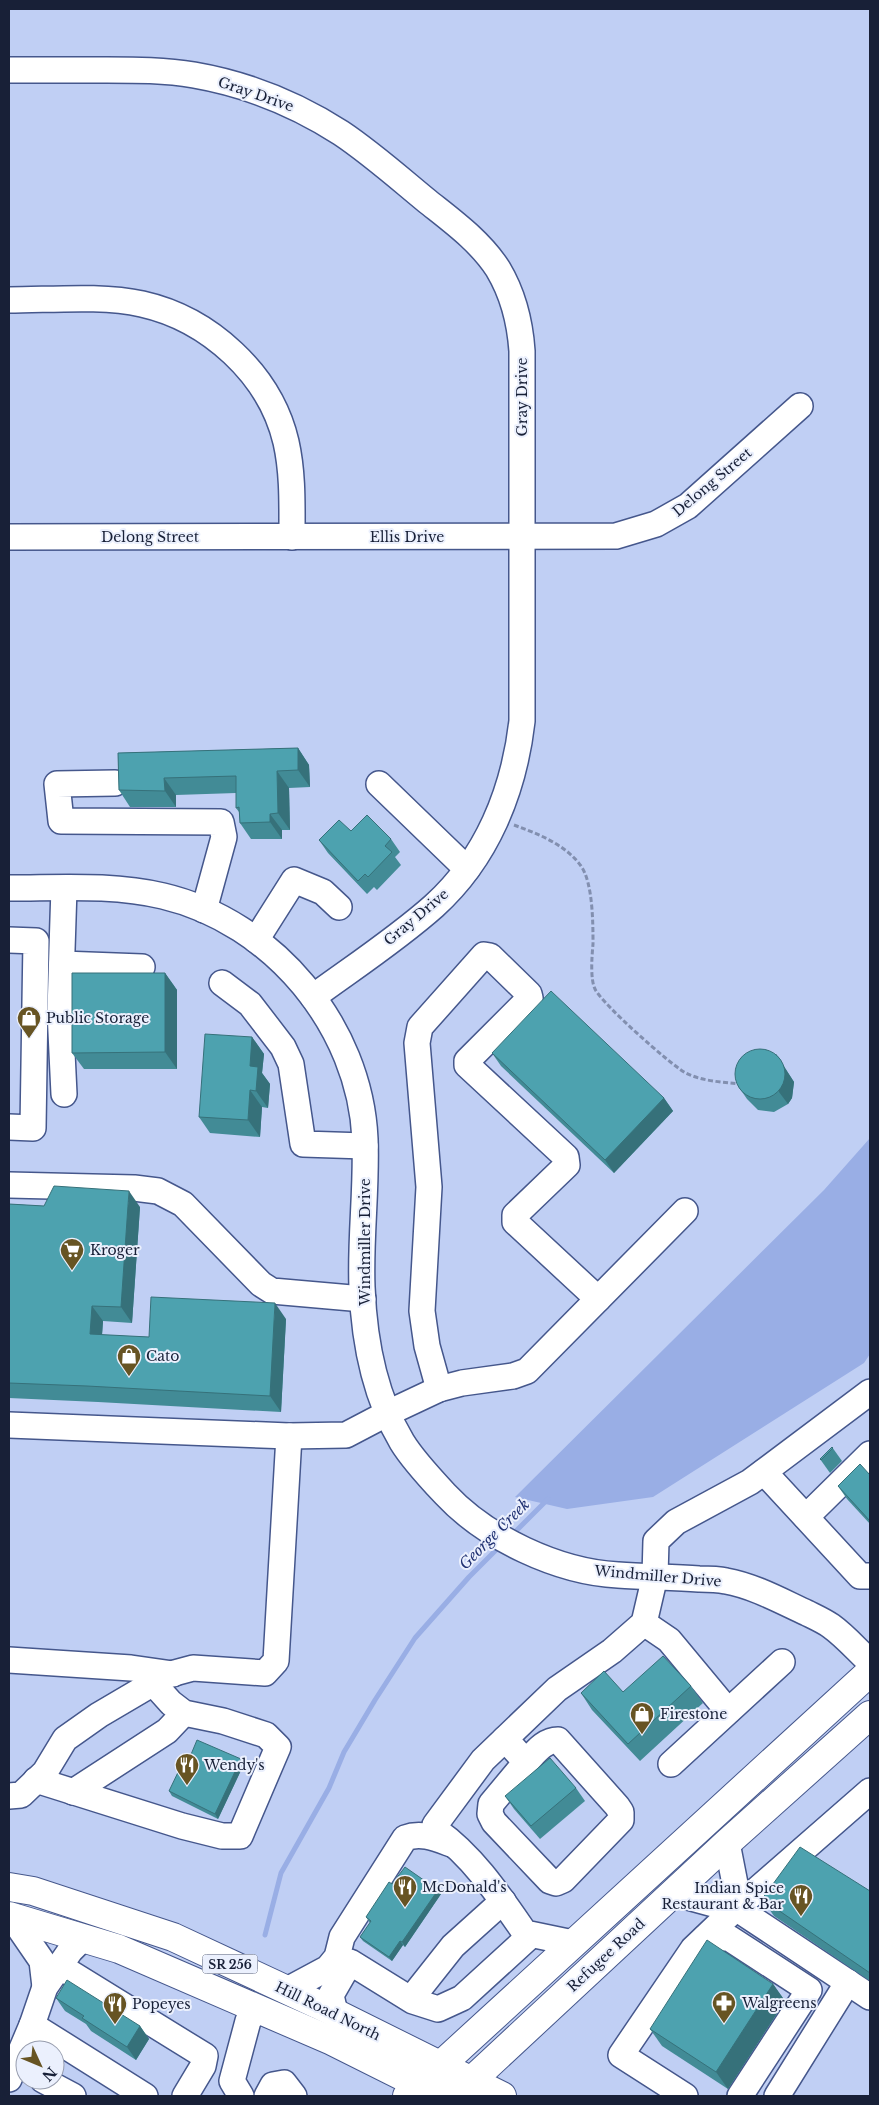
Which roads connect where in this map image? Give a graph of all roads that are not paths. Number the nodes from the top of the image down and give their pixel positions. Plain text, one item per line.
1 (9, 70) edge
2 (9, 300) edge
3 (800, 406) dead end
4 (9, 537) edge
5 (292, 537) junction
6 (522, 537) junction
7 (115, 783) dead end
8 (379, 784) dead end
9 (467, 869) junction
10 (9, 888) edge
11 (64, 888) junction
12 (339, 907) dead end
13 (204, 910) junction
14 (9, 940) edge
15 (256, 940) junction
16 (62, 964) junction
17 (142, 967) dead end
18 (222, 983) dead end
19 (313, 997) junction
20 (64, 1094) dead end
21 (9, 1127) edge
22 (365, 1146) junction
23 (9, 1185) edge
24 (685, 1211) dead end
25 (363, 1299) junction
26 (598, 1300) junction
27 (439, 1389) junction
28 (870, 1392) edge
29 (388, 1413) junction
30 (9, 1425) edge
31 (289, 1436) junction
32 (870, 1454) edge
33 (764, 1472) junction
34 (806, 1517) junction
35 (655, 1576) junction
36 (870, 1576) edge
37 (644, 1623) junction
38 (9, 1660) edge
39 (782, 1662) dead end
40 (870, 1662) edge
41 (870, 1672) edge
42 (163, 1679) junction
43 (728, 1711) junction
44 (184, 1713) junction
45 (870, 1715) edge
46 (506, 1739) junction
47 (526, 1762) junction
48 (672, 1764) dead end
49 (36, 1780) junction
50 (870, 1791) edge
51 (73, 1792) junction
52 (9, 1796) edge
53 (727, 1843) junction
54 (454, 1845) junction
55 (664, 1860) junction
56 (9, 1887) edge
57 (673, 1893) junction
58 (503, 1901) junction
59 (736, 1908) junction
60 (10, 1916) edge
61 (531, 1935) junction
62 (83, 1938) junction
63 (705, 1938) junction
64 (573, 1943) junction
65 (815, 1960) junction
66 (59, 1966) junction
67 (848, 1982) junction
68 (798, 1983) junction
69 (46, 1987) junction
70 (287, 1990) junction
71 (870, 1997) edge
72 (411, 1999) junction
73 (256, 2008) junction
74 (335, 2013) junction
75 (32, 2025) junction
76 (27, 2040) edge
77 (441, 2087) edge
78 (62, 2090) edge
79 (73, 2096) edge
80 (145, 2096) edge
81 (185, 2096) edge
82 (241, 2096) edge
83 (267, 2096) edge
84 (294, 2096) edge
85 (502, 2096) edge
86 (685, 2096) edge
87 (740, 2096) edge
88 (777, 2096) edge

1 - 6 street, Gray Drive
2 - 5 street
3 - 6 street, Delong Street
4 - 5 street, Delong Street
5 - 6 street, Ellis Drive
6 - 9 street, Gray Drive
7 - 13 street
8 - 9 street
9 - 19 street, Gray Drive
10 - 11 street, Windmiller Drive
11 - 13 street, Windmiller Drive
11 - 16 street
12 - 15 street
13 - 15 street, Windmiller Drive
14 - 21 street
15 - 19 street, Windmiller Drive
16 - 17 street
16 - 20 street
18 - 22 street
19 - 22 street, Windmiller Drive
22 - 25 street, Windmiller Drive
23 - 25 street
24 - 26 street
25 - 29 street, Windmiller Drive
26 - 27 street
26 - 27 street
27 - 29 street
28 - 33 street
29 - 31 street
29 - 35 street, Windmiller Drive
30 - 31 street
31 - 42 street
32 - 34 street
33 - 34 street
33 - 35 street
34 - 36 street
35 - 37 street
35 - 40 street, Windmiller Drive
37 - 43 street
37 - 46 street
38 - 42 street
39 - 43 street
41 - 55 main road
42 - 44 street
42 - 49 street
43 - 48 street
44 - 51 street
44 - 51 street
45 - 53 main road, Refugee Road
46 - 47 street
46 - 54 street
47 - 47 street
49 - 51 street
49 - 52 street
50 - 59 street
53 - 57 main road, Refugee Road
53 - 59 street
54 - 58 street
54 - 70 street
55 - 64 main road
55 - 77 main road, Refugee Road
56 - 70 main road, Hill Road North / SR 256
57 - 59 street
57 - 77 main road, Refugee Road
58 - 61 street
58 - 72 street
59 - 63 street
59 - 65 street
60 - 62 main road, Hill Road North / SR 256
60 - 69 street
61 - 64 street
61 - 72 street
62 - 66 street
62 - 73 main road, Hill Road North / SR 256
63 - 68 street
63 - 86 street
64 - 77 main road
65 - 67 street
65 - 68 street
66 - 69 street
66 - 81 street
67 - 71 street
67 - 88 street
68 - 87 street
69 - 75 street
70 - 74 main road, Hill Road North / SR 256
72 - 74 street
73 - 77 main road, Hill Road North / SR 256
73 - 82 street
74 - 77 main road, Hill Road North / SR 256
75 - 76 street
75 - 80 street
77 - 85 main road, Hill Road North / SR 256
78 - 79 street
83 - 84 street

